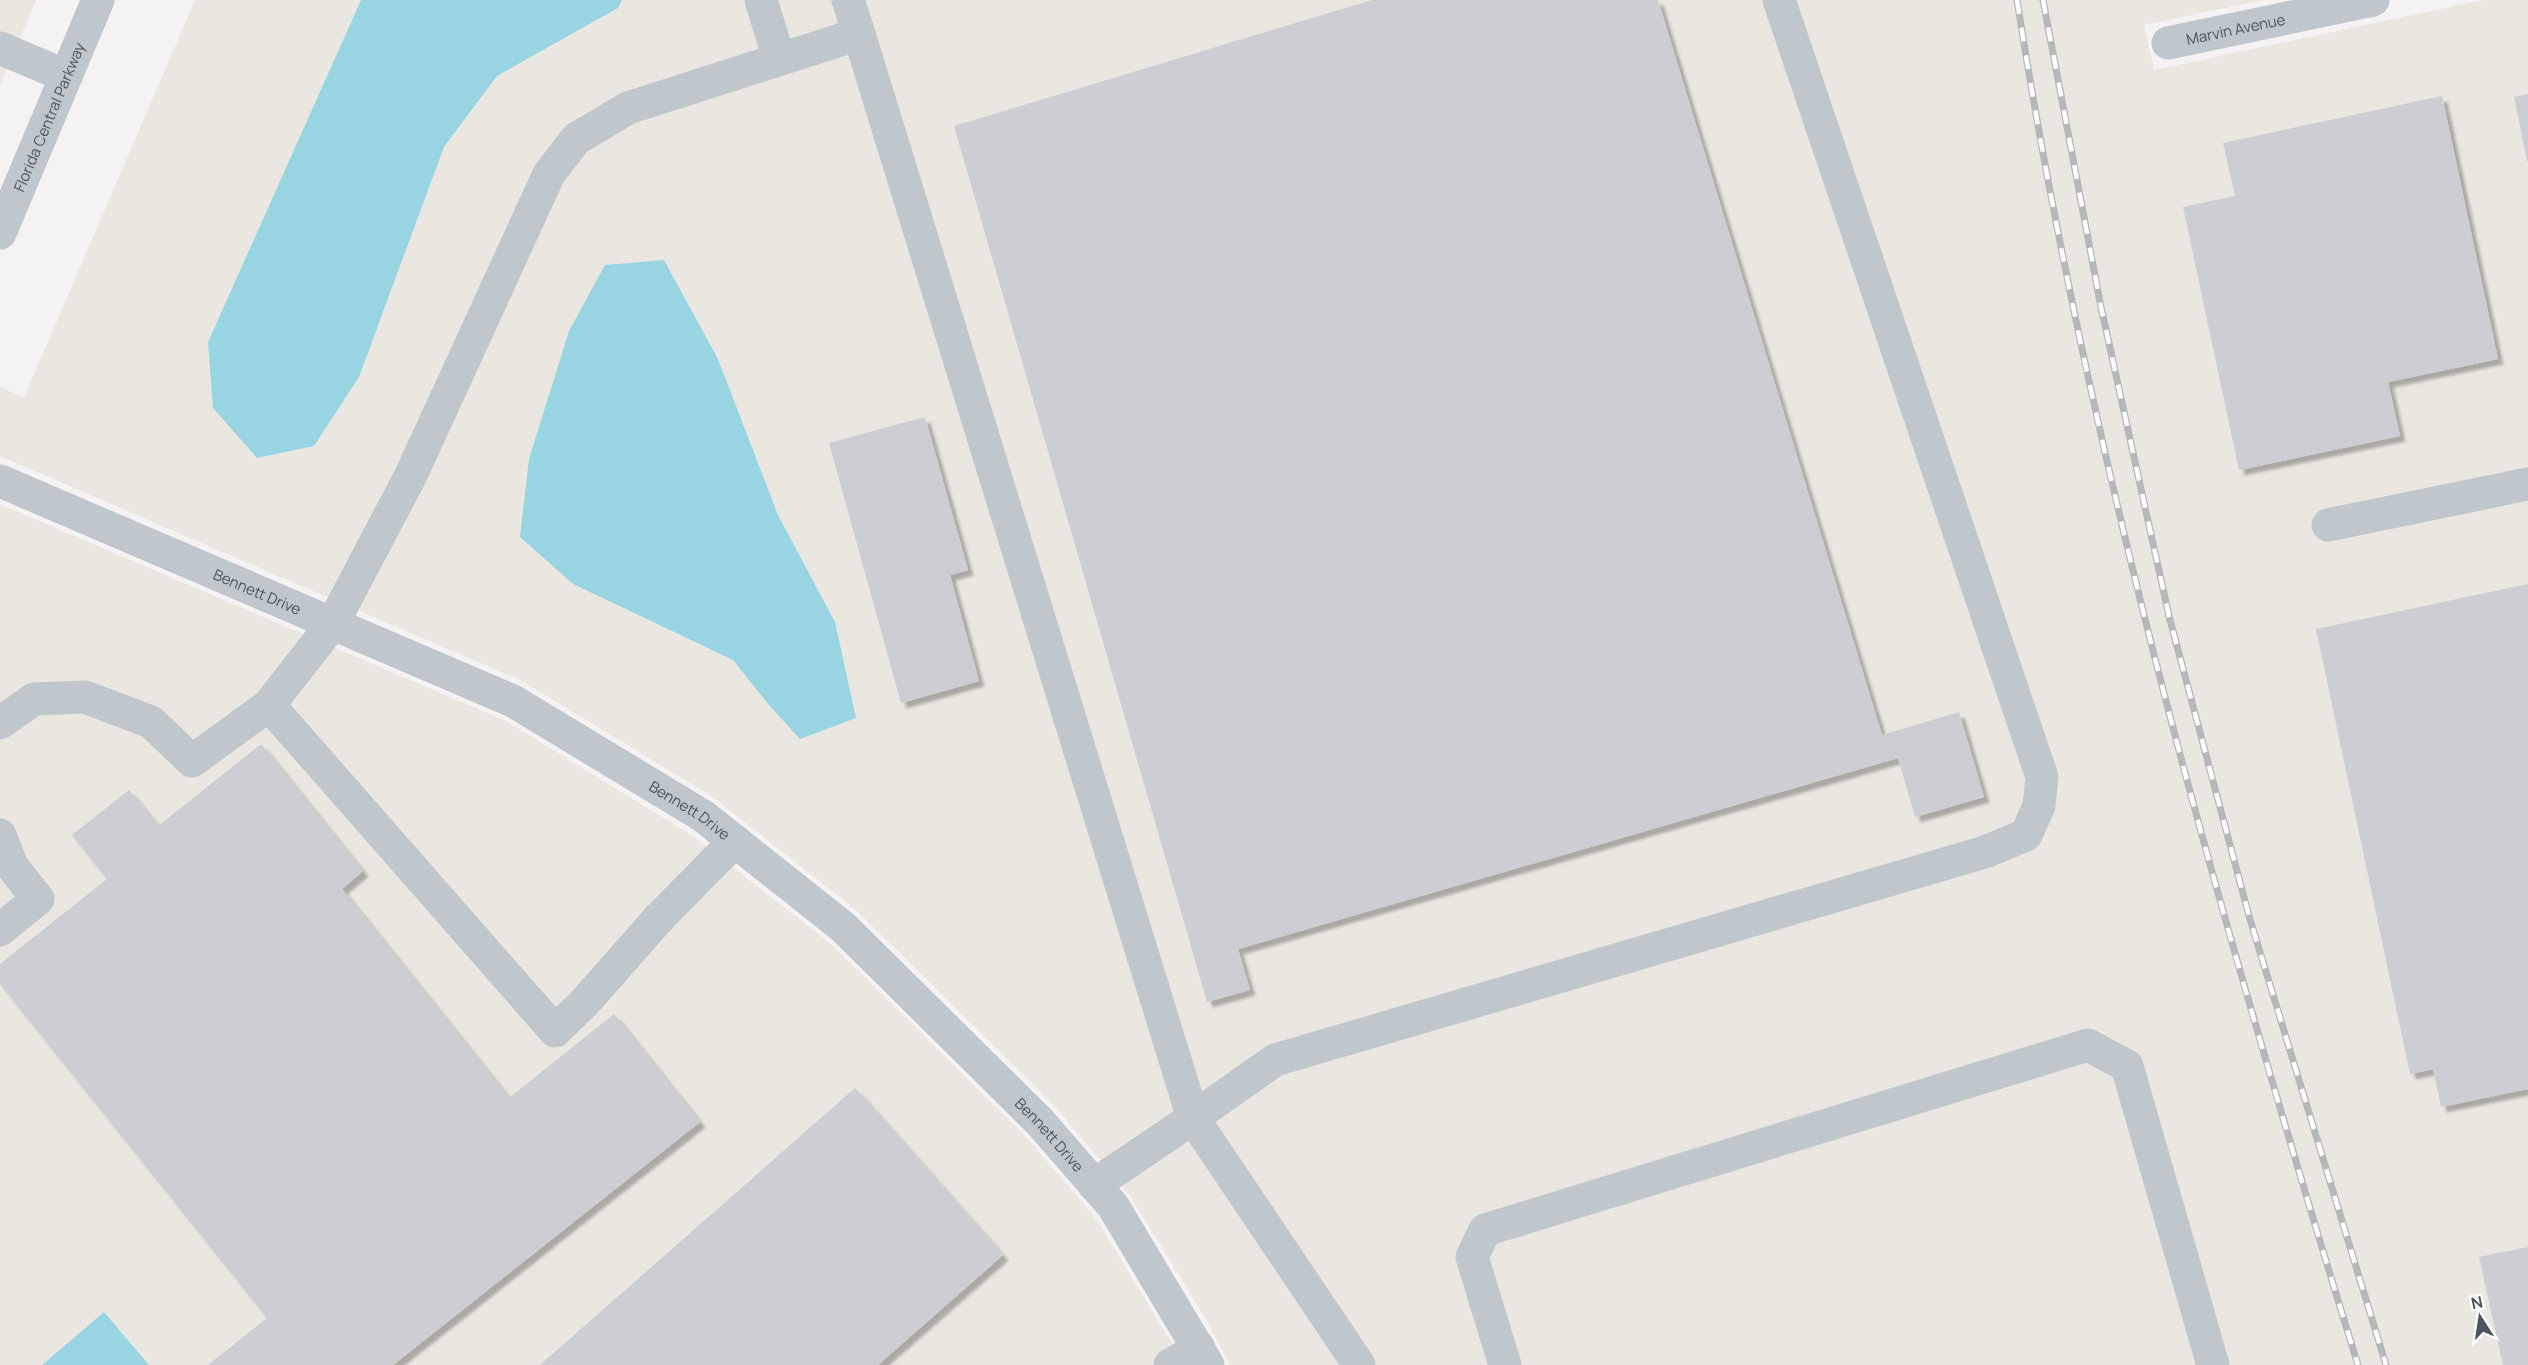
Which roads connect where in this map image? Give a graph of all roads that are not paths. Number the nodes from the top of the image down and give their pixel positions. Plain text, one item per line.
1 (98, 0) edge
2 (761, 0) edge
3 (848, 0) edge
4 (1779, 0) edge
5 (2373, 0) edge
6 (859, 34) junction
7 (2168, 43) dead end
8 (0, 48) edge
9 (779, 59) junction
10 (66, 76) junction
11 (0, 233) edge
12 (0, 481) edge
13 (2528, 484) edge
14 (2328, 525) dead end
15 (333, 623) junction
16 (269, 705) junction
17 (0, 723) edge
18 (0, 835) edge
19 (735, 841) junction
20 (0, 930) edge
21 (1193, 1118) junction
22 (1094, 1185) junction
23 (1203, 1357) edge
24 (1170, 1365) edge
25 (1359, 1365) edge
26 (1505, 1365) edge
27 (2213, 1365) edge

1 - 10 street, Florida Central Parkway
2 - 9 street
3 - 6 street
4 - 21 street
5 - 7 street, Marvin Avenue
6 - 9 street
6 - 21 street
8 - 10 street
9 - 15 street
10 - 11 street, Florida Central Parkway
12 - 15 street, Bennett Drive
13 - 14 street
15 - 16 street
15 - 19 street, Bennett Drive
16 - 17 street
16 - 19 street
18 - 20 street
19 - 22 street, Bennett Drive
21 - 22 street
21 - 25 street
22 - 23 street, Bennett Drive
23 - 24 street
26 - 27 street

